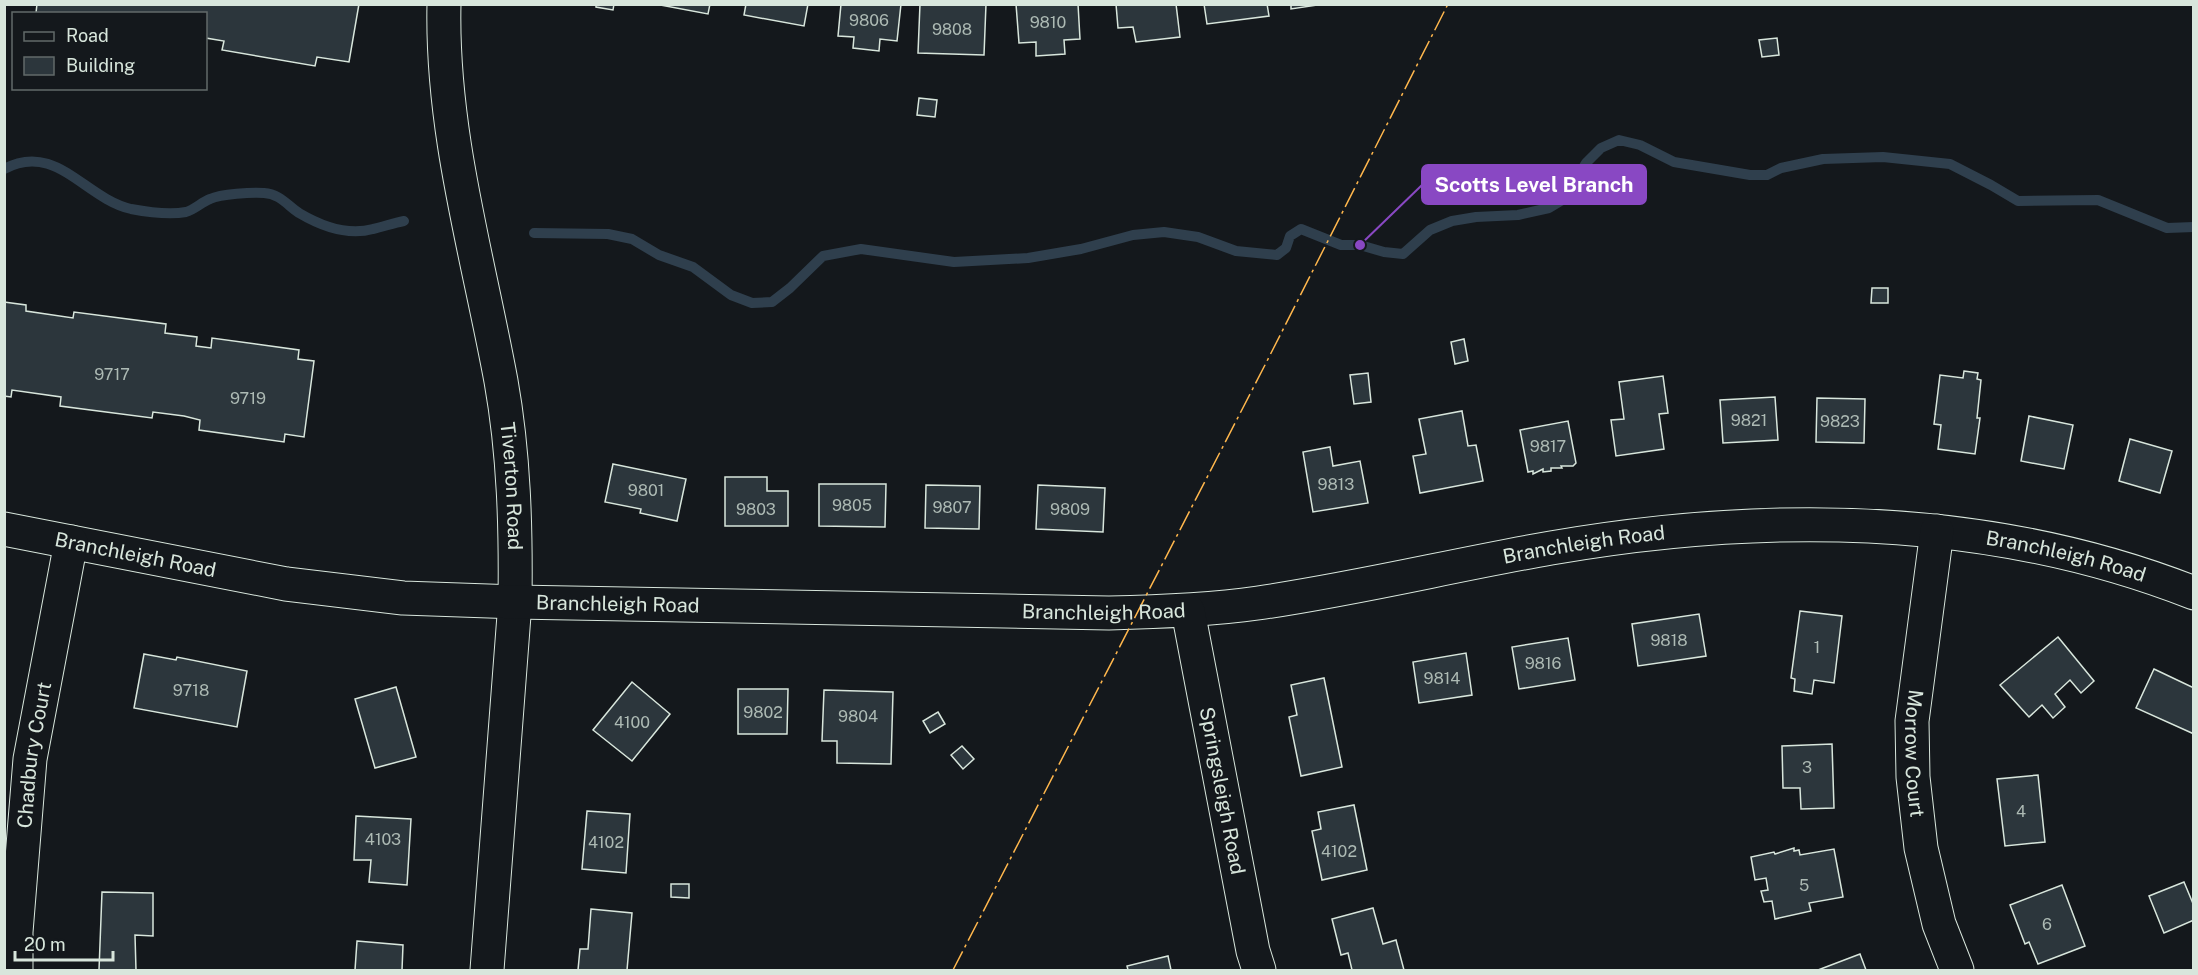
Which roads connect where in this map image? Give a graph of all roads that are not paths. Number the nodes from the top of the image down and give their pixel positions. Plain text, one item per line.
1 (444, 4) edge
2 (4, 529) edge
3 (1937, 531) junction
4 (71, 542) junction
5 (2193, 593) edge
6 (515, 602) junction
7 (1188, 611) junction
8 (16, 970) edge
9 (487, 970) edge
10 (1259, 970) edge
11 (1957, 970) edge

1 - 6 street, Tiverton Road
2 - 4 street, Branchleigh Road
3 - 5 street, Branchleigh Road
3 - 7 street, Branchleigh Road
3 - 11 street, Morrow Court
4 - 6 street, Branchleigh Road
4 - 8 street, Chadbury Court
6 - 7 street, Branchleigh Road
6 - 9 street, Tiverton Road
7 - 10 street, Springsleigh Road

